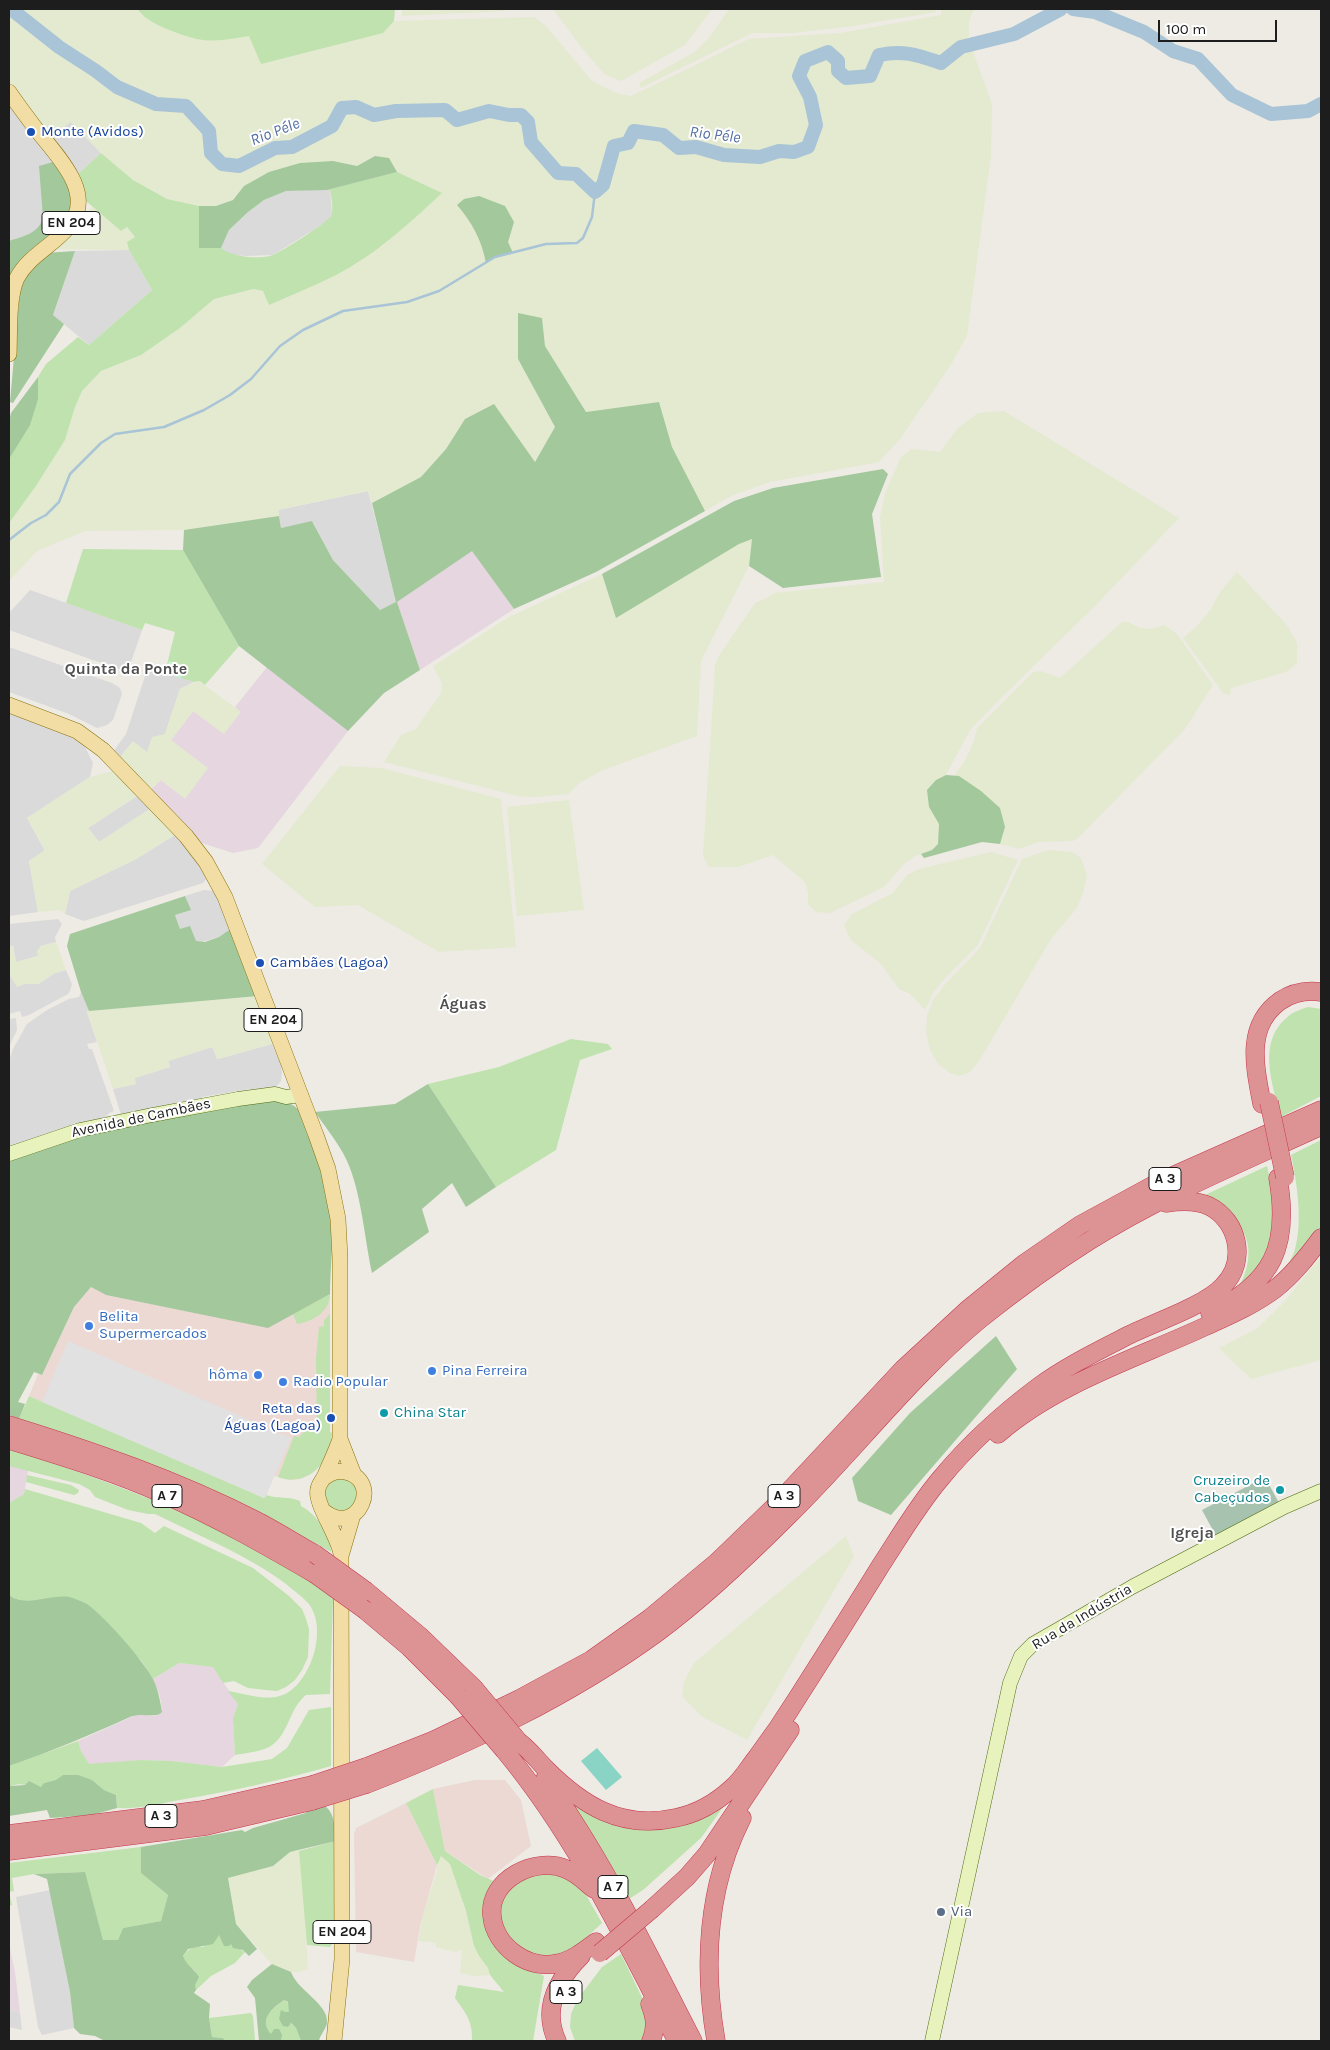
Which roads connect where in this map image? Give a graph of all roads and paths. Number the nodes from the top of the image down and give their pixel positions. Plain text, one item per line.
1 (9, 92) edge
2 (9, 354) edge
3 (9, 705) edge
4 (1321, 992) edge
5 (1321, 1000) edge
6 (296, 1080) junction
7 (275, 1094) junction
8 (302, 1095) junction
9 (1265, 1103) junction
10 (1320, 1115) edge
11 (9, 1154) edge
12 (1281, 1178) junction
13 (1155, 1204) junction
14 (1321, 1238) edge
15 (1198, 1330) junction
16 (9, 1425) edge
17 (984, 1431) junction
18 (340, 1439) junction
19 (9, 1440) edge
20 (354, 1475) junction
21 (324, 1478) junction
22 (1317, 1492) edge
23 (325, 1512) junction
24 (353, 1515) junction
25 (341, 1556) junction
26 (775, 1733) junction
27 (512, 1746) junction
28 (775, 1755) junction
29 (366, 1775) junction
30 (312, 1793) junction
31 (9, 1834) edge
32 (9, 1851) edge
33 (602, 1896) junction
34 (650, 1904) junction
35 (598, 1948) junction
36 (647, 1980) junction
37 (334, 2041) edge
38 (557, 2041) edge
39 (568, 2041) edge
40 (651, 2041) edge
41 (677, 2041) edge
42 (693, 2041) edge
43 (716, 2041) edge
44 (932, 2041) edge

1 - 2 main road, EN 204
3 - 6 main road, EN 204
4 - 9 highway
5 - 9 highway
6 - 7 street, Avenida de Cambães
6 - 8 main road, EN 204
7 - 8 street, Avenida de Cambães
7 - 11 street, Avenida de Cambães
8 - 18 main road, EN 204
9 - 12 highway
10 - 13 highway, A 3
10 - 29 highway, A 3
12 - 15 highway
12 - 17 highway
13 - 17 highway
13 - 29 highway, A 3
14 - 15 highway
15 - 28 highway
16 - 27 highway, A 7, bridge
17 - 26 highway
18 - 20 main road
18 - 21 main road
19 - 27 highway, A 7, bridge
20 - 21 main road
20 - 24 main road, EN 204
21 - 23 main road, EN 204
22 - 44 street, Rua da Indústria
23 - 24 main road
23 - 25 main road, EN 204
24 - 25 main road, EN 204
25 - 37 main road, EN 204
26 - 27 highway
26 - 34 highway, A 7
27 - 33 highway, A 7
27 - 42 highway, A 7
28 - 34 highway
28 - 43 highway
29 - 30 highway, A 3, bridge
30 - 31 highway, A 3
30 - 32 highway, A 3
33 - 35 highway
33 - 36 highway, A 7
34 - 35 highway, bridge
35 - 38 highway
35 - 39 highway, A 3
36 - 40 highway
36 - 41 highway, A 7

